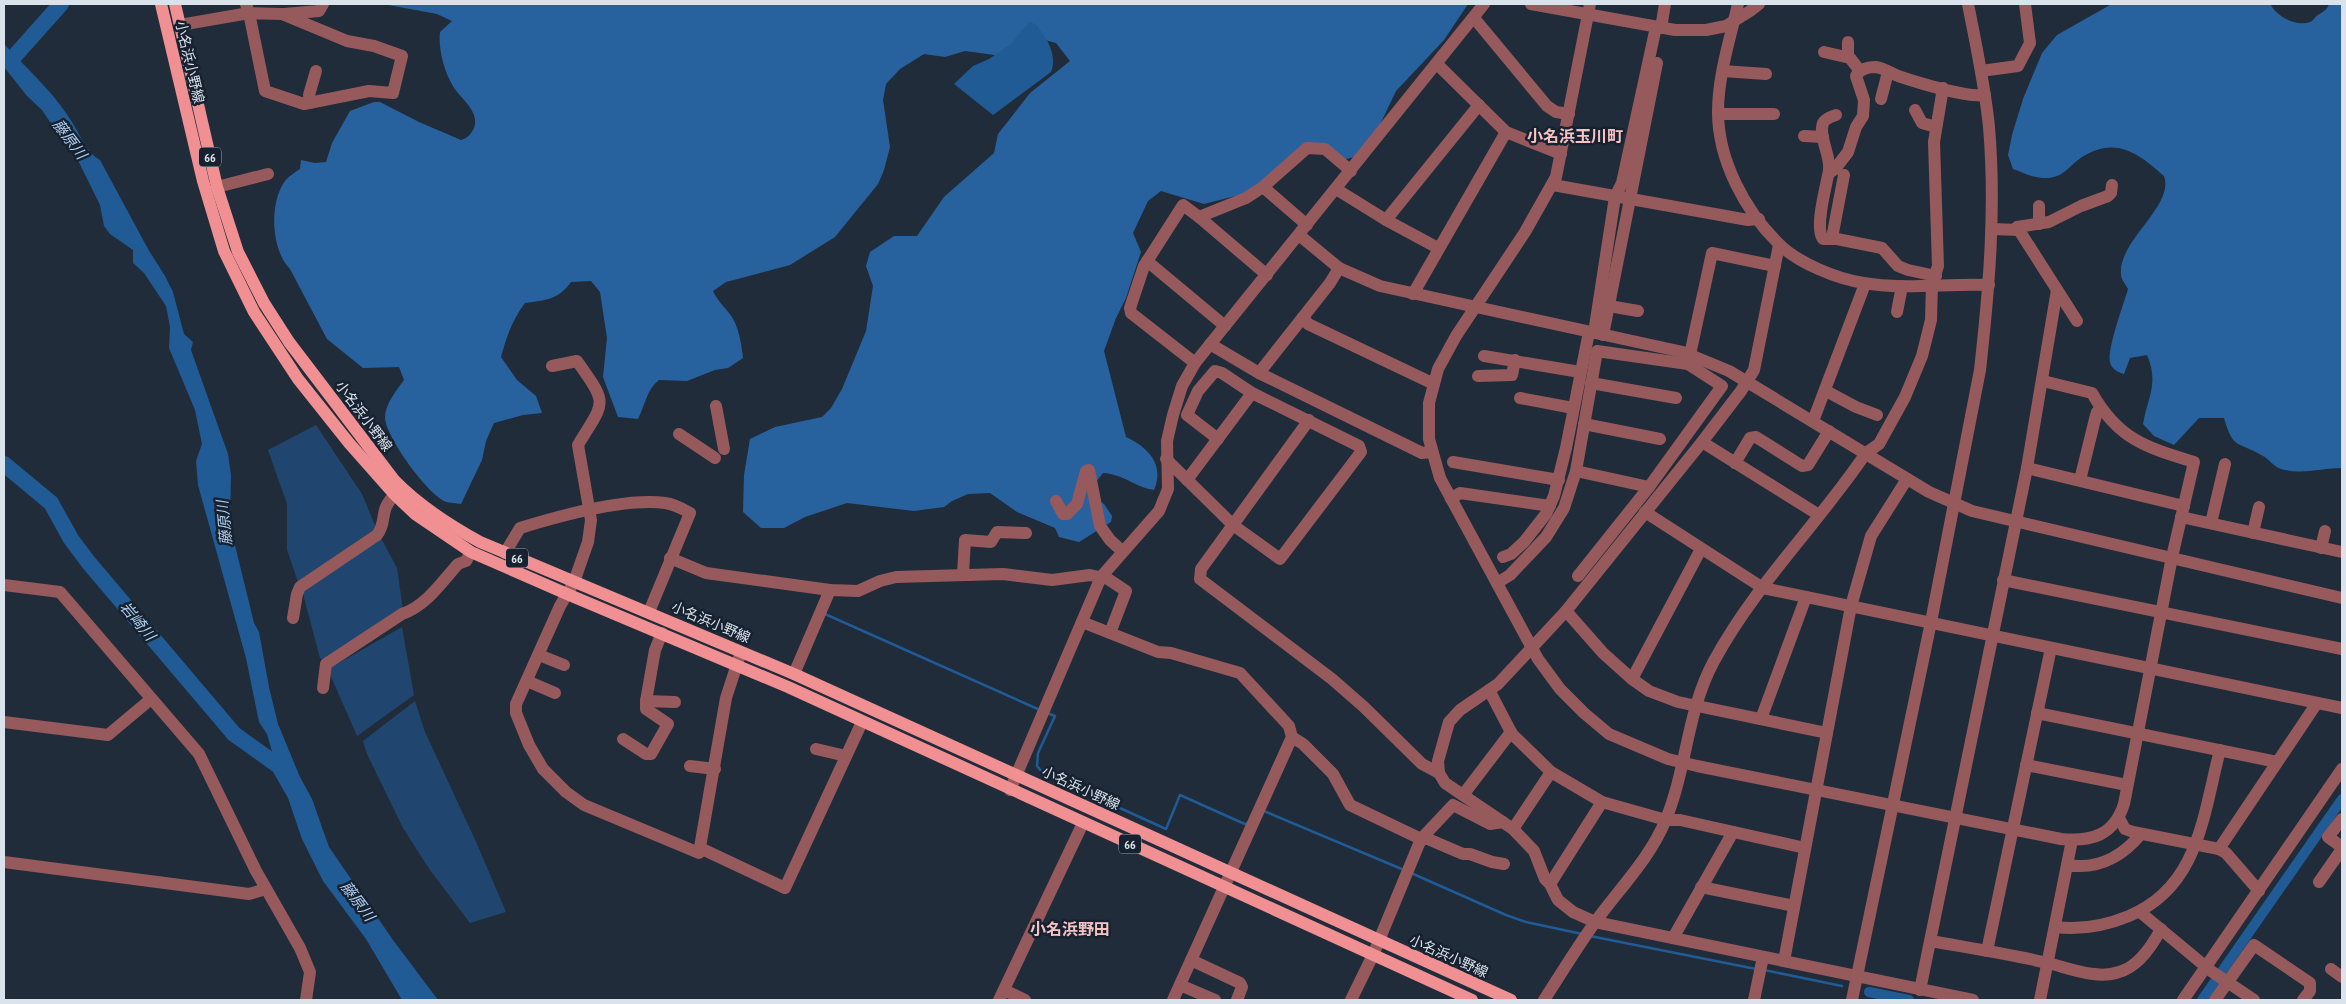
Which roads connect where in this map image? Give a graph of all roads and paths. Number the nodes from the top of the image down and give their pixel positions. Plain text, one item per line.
1 (161, 4) edge
2 (175, 4) edge
3 (322, 4) edge
4 (1484, 4) edge
5 (1537, 4) edge
6 (1665, 4) edge
7 (1738, 4) edge
8 (1759, 4) edge
9 (1968, 4) edge
10 (2025, 4) edge
11 (248, 8) edge
12 (1589, 9) edge
13 (282, 14) junction
14 (1474, 18) junction
15 (1734, 22) junction
16 (180, 25) junction
17 (1661, 28) junction
18 (1848, 42) dead end
19 (1824, 52) dead end
20 (1848, 57) junction
21 (1437, 64) junction
22 (316, 71) dead end
23 (1723, 71) junction
24 (1860, 71) junction
25 (1981, 71) junction
26 (1888, 72) junction
27 (1766, 74) dead end
28 (1944, 88) junction
29 (1985, 95) junction
30 (1881, 99) dead end
31 (310, 103) junction
32 (1479, 105) junction
33 (1915, 110) dead end
34 (1569, 114) junction
35 (1718, 114) junction
36 (1774, 114) dead end
37 (1836, 115) dead end
38 (1936, 127) junction
39 (1506, 132) junction
40 (1804, 136) dead end
41 (1823, 137) junction
42 (1561, 154) junction
43 (1351, 171) junction
44 (1828, 173) junction
45 (268, 174) dead end
46 (1844, 175) dead end
47 (1553, 185) junction
48 (2112, 185) dead end
49 (217, 187) junction
50 (1263, 187) junction
51 (1336, 189) junction
52 (1615, 197) junction
53 (1630, 200) junction
54 (2039, 206) dead end
55 (1199, 217) junction
56 (1759, 219) junction
57 (1386, 220) junction
58 (2039, 224) junction
59 (1992, 229) junction
60 (1303, 230) junction
61 (2019, 230) junction
62 (1835, 240) junction
63 (1780, 245) junction
64 (1438, 248) junction
65 (1147, 262) junction
66 (1775, 266) junction
67 (1339, 268) junction
68 (1267, 275) junction
69 (1934, 280) junction
70 (1865, 284) junction
71 (1989, 285) junction
72 (1902, 286) junction
73 (2057, 290) junction
74 (1413, 294) junction
75 (1608, 306) junction
76 (1476, 307) junction
77 (1638, 311) dead end
78 (1897, 312) dead end
79 (1303, 317) junction
80 (2078, 321) dead end
81 (1225, 326) junction
82 (1595, 333) junction
83 (1210, 344) junction
84 (1484, 356) dead end
85 (1689, 359) junction
86 (1515, 360) junction
87 (1195, 363) junction
88 (552, 366) dead end
89 (1580, 372) junction
90 (1259, 373) junction
91 (1478, 376) dead end
92 (2043, 381) junction
93 (1748, 382) junction
94 (1591, 383) junction
95 (1434, 384) junction
96 (1826, 391) junction
97 (1252, 393) junction
98 (1520, 398) dead end
99 (1676, 398) dead end
100 (716, 406) dead end
101 (1573, 408) junction
102 (2101, 409) junction
103 (1877, 415) dead end
104 (1309, 420) junction
105 (1813, 421) junction
106 (1584, 424) junction
107 (1830, 431) junction
108 (680, 434) dead end
109 (1660, 439) dead end
110 (1218, 440) junction
111 (1702, 442) junction
112 (1432, 452) junction
113 (1866, 453) junction
114 (1166, 459) junction
115 (1453, 462) dead end
116 (1735, 463) junction
117 (2225, 464) dead end
118 (2027, 468) junction
119 (1576, 470) junction
120 (1907, 479) junction
121 (1188, 480) junction
122 (1559, 480) junction
123 (2080, 480) junction
124 (1649, 486) junction
125 (395, 495) junction
126 (1451, 499) junction
127 (1056, 501) dead end
128 (1952, 503) junction
129 (1550, 506) junction
130 (2259, 507) dead end
131 (590, 510) junction
132 (2183, 511) junction
133 (1645, 512) junction
134 (1819, 515) junction
135 (2015, 522) junction
136 (2211, 523) junction
137 (1233, 525) junction
138 (2325, 530) dead end
139 (1026, 533) dead end
140 (2253, 533) junction
141 (2321, 548) junction
142 (1122, 550) junction
143 (1701, 550) junction
144 (471, 552) junction
145 (2342, 552) edge
146 (505, 553) junction
147 (1503, 557) dead end
148 (2172, 557) junction
149 (670, 558) junction
150 (962, 574) junction
151 (1578, 576) dead end
152 (1101, 577) junction
153 (2002, 580) junction
154 (574, 582) junction
155 (1497, 583) junction
156 (4, 585) edge
157 (1763, 588) junction
158 (830, 590) junction
159 (567, 594) junction
160 (1806, 597) junction
161 (2342, 598) edge
162 (1851, 606) junction
163 (1566, 611) junction
164 (2162, 611) junction
165 (649, 612) junction
166 (293, 618) dead end
167 (1082, 622) junction
168 (1931, 622) junction
169 (662, 633) junction
170 (1110, 634) junction
171 (1993, 635) junction
172 (1532, 648) junction
173 (2051, 648) junction
174 (2342, 649) edge
175 (741, 651) junction
176 (539, 655) junction
177 (737, 664) junction
178 (564, 665) dead end
179 (2150, 669) junction
180 (794, 674) junction
181 (1632, 679) junction
182 (527, 681) junction
183 (322, 688) dead end
184 (1489, 690) junction
185 (555, 693) dead end
186 (151, 699) junction
187 (646, 701) junction
188 (675, 702) dead end
189 (2317, 704) junction
190 (1695, 706) junction
191 (2342, 708) edge
192 (2037, 714) junction
193 (1761, 719) junction
194 (4, 722) edge
195 (862, 722) junction
196 (1511, 732) junction
197 (1827, 733) junction
198 (2136, 734) junction
199 (1292, 737) junction
200 (623, 739) dead end
201 (816, 749) dead end
202 (2220, 750) junction
203 (846, 756) junction
204 (1683, 762) junction
205 (2277, 762) junction
206 (2026, 765) junction
207 (690, 766) dead end
208 (715, 769) junction
209 (2342, 769) edge
210 (1550, 772) junction
211 (1439, 773) junction
212 (1016, 775) junction
213 (2127, 785) junction
214 (1010, 790) junction
215 (1815, 790) junction
216 (1463, 795) junction
217 (1602, 802) junction
218 (1894, 805) junction
219 (1956, 817) junction
220 (2119, 818) junction
221 (2342, 819) edge
222 (1666, 820) junction
223 (1083, 823) junction
224 (1508, 825) junction
225 (2013, 829) junction
226 (1733, 832) junction
227 (2141, 834) junction
228 (1421, 839) junction
229 (2072, 840) junction
230 (2195, 845) junction
231 (700, 848) junction
232 (1805, 848) junction
233 (2342, 848) edge
234 (2219, 849) junction
235 (4, 862) edge
236 (1504, 864) dead end
237 (2067, 865) junction
238 (1230, 874) junction
239 (2319, 882) dead end
240 (1550, 884) junction
241 (1224, 887) junction
242 (1701, 888) junction
243 (266, 889) junction
244 (2259, 891) junction
245 (1794, 906) junction
246 (2140, 912) junction
247 (1595, 922) junction
248 (2055, 927) junction
249 (2161, 929) junction
250 (1672, 938) junction
251 (1378, 941) junction
252 (1931, 941) junction
253 (1987, 951) junction
254 (1373, 954) junction
255 (1763, 957) junction
256 (1191, 960) junction
257 (1784, 961) junction
258 (2047, 963) junction
259 (2209, 969) junction
260 (2331, 969) dead end
261 (1857, 977) junction
262 (2342, 977) edge
263 (2225, 980) junction
264 (1180, 985) junction
265 (1920, 990) junction
266 (1002, 995) edge
267 (1948, 998) edge
268 (1467, 999) edge
269 (306, 1000) edge
270 (1025, 1000) edge
271 (1173, 1000) edge
272 (1215, 1000) edge
273 (1236, 1000) edge
274 (1351, 1000) edge
275 (1511, 1000) edge
276 (1544, 1000) edge
277 (1754, 1000) edge
278 (1852, 1000) edge
279 (1973, 1000) edge
280 (2040, 1000) edge
281 (2183, 1000) edge
282 (2214, 1000) edge
283 (2254, 1000) edge
284 (2303, 1000) edge

1 - 125 main road, 小名浜小野線 / 66
2 - 16 main road, 小名浜小野線 / 66
3 - 13 street
4 - 14 street
5 - 12 street
6 - 17 street
7 - 15 street
8 - 15 street
9 - 25 street
10 - 25 street
11 - 13 street
11 - 16 street
11 - 31 street
12 - 17 street
12 - 34 street
13 - 31 street
14 - 21 street
14 - 34 street
15 - 17 street
15 - 23 street
16 - 49 main road, 小名浜小野線 / 66
17 - 52 street
17 - 53 street
18 - 20 street
19 - 20 street
20 - 24 street
21 - 32 street
21 - 43 street
22 - 31 street
23 - 27 street
23 - 35 street
24 - 26 street
24 - 44 street
25 - 29 street
26 - 28 street
26 - 30 street
28 - 29 street
28 - 38 street
29 - 59 street
32 - 39 street
32 - 57 street
33 - 38 street
34 - 42 street
35 - 36 street
35 - 56 street
37 - 41 street
38 - 69 street
39 - 42 street
39 - 64 street
40 - 41 street
41 - 44 street
42 - 47 street
43 - 50 street
43 - 51 street
44 - 62 street
45 - 49 street
46 - 62 street
47 - 52 street
47 - 76 street
48 - 58 street
49 - 146 main road, 小名浜小野線 / 66
50 - 55 street
50 - 60 street
51 - 57 street
51 - 60 street
52 - 53 street
52 - 82 street
53 - 56 street
53 - 75 street
54 - 58 street
55 - 65 street
55 - 68 street
56 - 63 street
57 - 64 street
58 - 61 street
59 - 61 street
59 - 71 street
60 - 67 street
60 - 68 street
61 - 73 street
62 - 69 street
63 - 66 street
63 - 70 street
64 - 74 street
65 - 81 street
65 - 87 street
66 - 85 street
66 - 93 street
67 - 74 street
67 - 79 street
68 - 81 street
69 - 71 street
69 - 72 street
69 - 113 street
70 - 72 street
70 - 96 street
71 - 128 street
72 - 78 street
73 - 80 street
73 - 92 street
74 - 76 street
75 - 77 street
75 - 82 street
76 - 82 street
76 - 95 street
79 - 90 street
79 - 95 street
81 - 83 street
82 - 85 street
82 - 89 street
83 - 87 street
83 - 90 street
84 - 86 street
85 - 93 street
85 - 94 street
85 - 124 street
86 - 89 street
86 - 91 street
87 - 114 street
88 - 131 street
89 - 101 street
90 - 112 street
92 - 102 street
92 - 118 street
93 - 105 street
93 - 111 street
94 - 99 street
94 - 106 street
95 - 112 street
96 - 103 street
96 - 105 street
97 - 104 street
97 - 110 street
97 - 110 street
98 - 101 street
100 - 108 street
101 - 122 street
102 - 123 street
102 - 132 street
104 - 137 street
104 - 137 street
105 - 107 street
106 - 109 street
106 - 119 street
107 - 113 street
107 - 116 street
110 - 121 street
111 - 116 street
111 - 133 street
112 - 126 street
113 - 120 street
113 - 134 street
114 - 121 street
114 - 142 street
115 - 122 street
116 - 134 street
117 - 136 street
118 - 123 street
118 - 135 street
119 - 124 street
119 - 155 street
120 - 128 street
120 - 162 street
121 - 137 street
122 - 129 street
123 - 132 street
124 - 151 street
125 - 144 main road, 小名浜小野線 / 66
125 - 166 street
126 - 129 street
126 - 155 street
127 - 142 street
128 - 135 street
128 - 168 street
129 - 147 street
130 - 140 street
131 - 146 street
131 - 149 street
131 - 154 street
132 - 136 street
132 - 148 street
133 - 143 street
133 - 163 street
134 - 157 street
135 - 148 street
135 - 153 street
136 - 140 street
137 - 211 street
138 - 141 street
139 - 150 street
140 - 141 street
141 - 145 street
142 - 152 street
143 - 157 street
143 - 181 street
144 - 159 main road, 小名浜小野線 / 66
144 - 183 street
146 - 154 main road, 小名浜小野線 / 66
148 - 161 street
148 - 164 street
149 - 158 street
149 - 165 street
150 - 152 street
150 - 158 street
152 - 167 street
152 - 170 street
153 - 164 street
153 - 171 street
154 - 159 street
154 - 165 main road, 小名浜小野線 / 66
155 - 172 street
156 - 186 street
157 - 160 street
157 - 190 street
158 - 180 street
159 - 169 main road, 小名浜小野線 / 66
159 - 176 street
160 - 162 street
160 - 193 street
162 - 168 street
162 - 197 street
163 - 172 street
163 - 181 street
164 - 174 street
164 - 179 street
165 - 175 main road, 小名浜小野線 / 66
167 - 170 street
167 - 212 street
168 - 171 street
168 - 218 street
169 - 177 main road, 小名浜小野線 / 66
169 - 187 street
170 - 199 street
171 - 173 street
171 - 219 street
172 - 184 street
172 - 204 street
173 - 179 street
173 - 192 street
175 - 177 street
175 - 180 main road, 小名浜小野線 / 66
176 - 178 street
176 - 182 street
177 - 195 main road, 小名浜小野線 / 66
177 - 208 street
179 - 189 street
179 - 198 street
180 - 212 main road, 小名浜小野線 / 66
181 - 190 street
182 - 185 street
182 - 231 street
184 - 196 street
184 - 211 street
186 - 194 street
186 - 243 street
187 - 188 street
187 - 200 street
189 - 191 street
189 - 205 street
190 - 193 street
190 - 204 street
192 - 198 street
192 - 206 street
193 - 197 street
195 - 203 street
195 - 214 main road, 小名浜小野線 / 66
196 - 210 street
196 - 216 street
197 - 215 street
198 - 202 street
198 - 213 street
199 - 228 street
199 - 238 street
201 - 203 street
202 - 205 street
202 - 230 street
203 - 231 street
204 - 215 street
204 - 222 street
205 - 234 street
206 - 213 street
206 - 225 street
207 - 208 street
208 - 231 street
209 - 244 street
210 - 217 street
210 - 224 street
211 - 216 street
212 - 214 street
212 - 238 main road, 小名浜小野線 / 66
213 - 220 street
214 - 223 main road, 小名浜小野線 / 66
215 - 218 street
215 - 232 street
216 - 224 street
217 - 222 street
217 - 240 street
218 - 219 street
218 - 261 street
219 - 225 street
219 - 252 street
220 - 227 street
220 - 229 street
221 - 233 street
222 - 226 street
222 - 247 street
223 - 241 main road, 小名浜小野線 / 66
223 - 266 street
224 - 228 street
224 - 240 street
225 - 229 street
225 - 253 street
226 - 232 street
226 - 242 street
227 - 230 street
227 - 237 street
228 - 236 street
228 - 251 street
229 - 237 street
230 - 234 street
230 - 246 street
232 - 245 street
233 - 239 street
234 - 244 street
235 - 243 street
237 - 248 street
238 - 241 street
238 - 251 main road, 小名浜小野線 / 66
240 - 247 street
241 - 254 main road, 小名浜小野線 / 66
241 - 256 street
242 - 245 street
242 - 250 street
243 - 269 street
244 - 259 street
245 - 257 street
246 - 248 street
246 - 249 street
247 - 250 street
247 - 276 street
248 - 258 street
249 - 258 street
249 - 259 street
250 - 255 street
251 - 254 street
251 - 275 main road, 小名浜小野線 / 66
252 - 253 street
252 - 265 street
253 - 258 street
254 - 268 main road, 小名浜小野線 / 66
254 - 274 street
255 - 257 street
255 - 277 street
256 - 264 street
256 - 273 street
257 - 261 street
258 - 280 street
259 - 263 street
259 - 281 street
260 - 262 street
261 - 265 street
261 - 278 street
263 - 282 street
263 - 283 street
263 - 284 street
264 - 271 street
264 - 272 street
265 - 267 street
266 - 270 street
267 - 279 street

